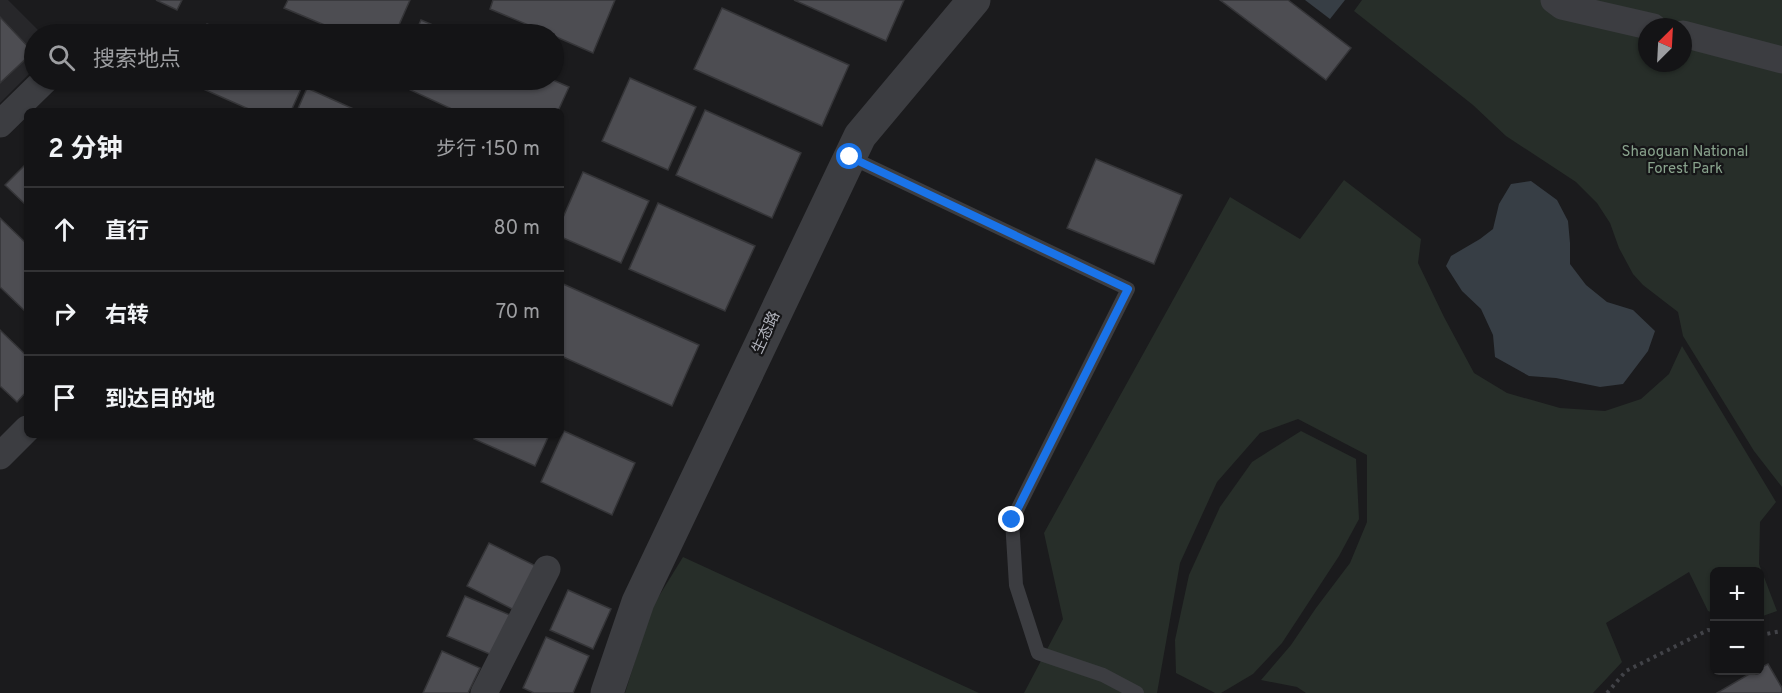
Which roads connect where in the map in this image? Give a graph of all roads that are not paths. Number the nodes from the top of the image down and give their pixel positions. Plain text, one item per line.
1 (974, 0) edge
2 (1554, 0) edge
3 (1638, 24) edge
4 (1692, 36) edge
5 (1782, 60) edge
6 (35, 90) edge
7 (0, 124) edge
8 (850, 157) junction
9 (24, 432) edge
10 (0, 456) edge
11 (547, 569) dead end
12 (484, 693) edge
13 (607, 693) edge
14 (1137, 693) edge

1 - 8 street, 生态路
2 - 3 street
4 - 5 street
6 - 7 street
8 - 13 street, 生态路
8 - 14 lane
9 - 10 street
11 - 12 street

